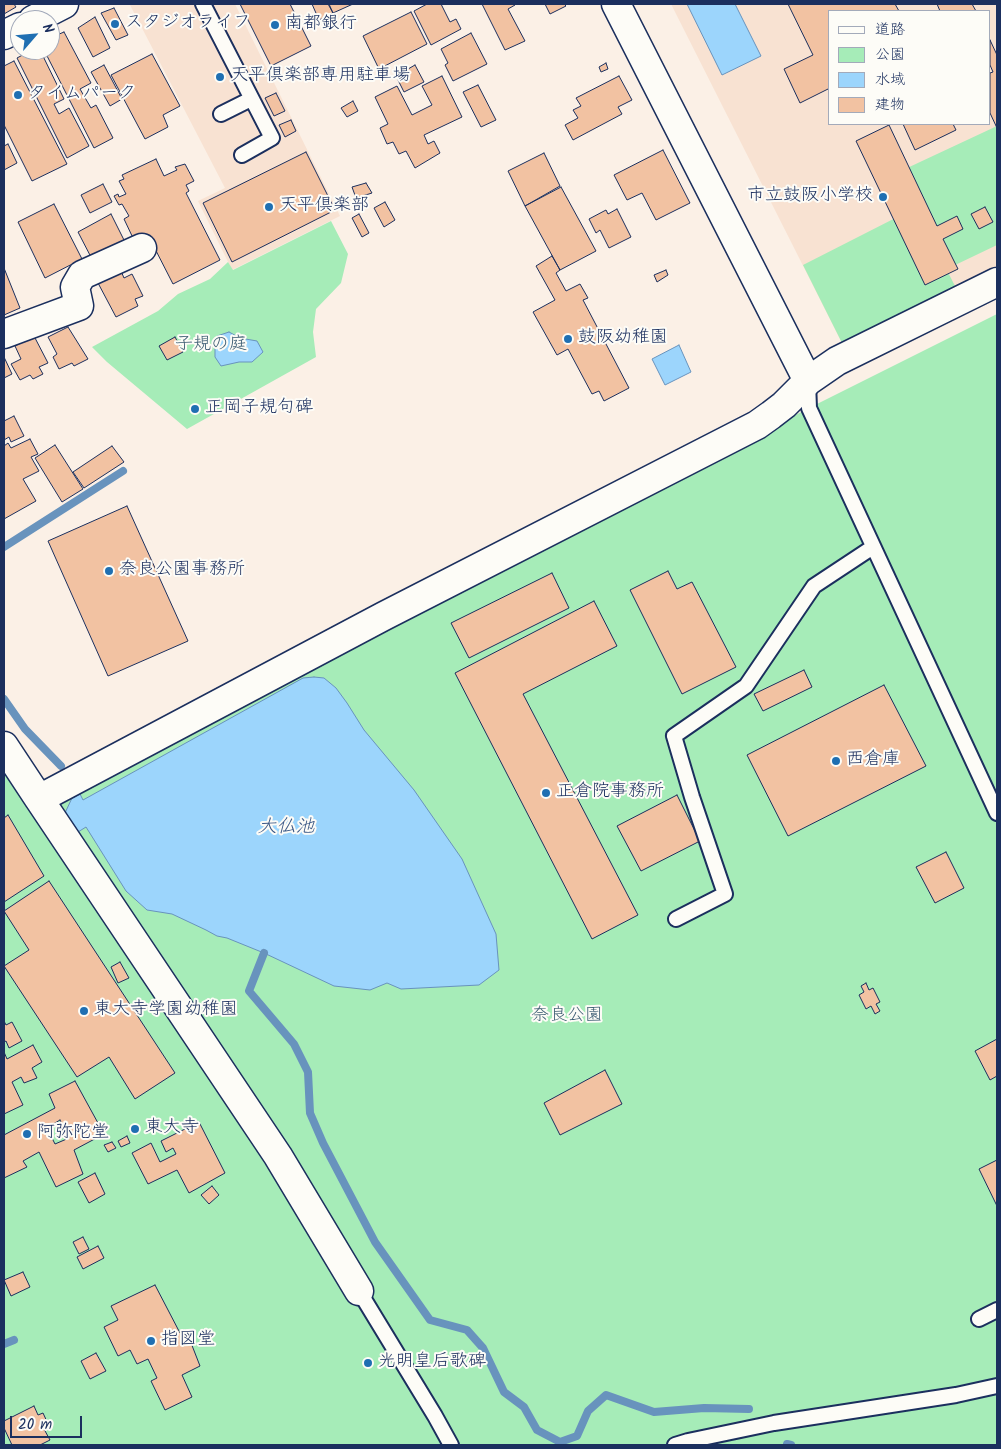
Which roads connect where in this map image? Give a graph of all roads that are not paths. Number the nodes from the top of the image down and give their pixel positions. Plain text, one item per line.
1 (64, 4) edge
2 (203, 4) edge
3 (616, 4) edge
4 (52, 10) edge
5 (252, 99) junction
6 (221, 114) dead end
7 (242, 155) dead end
8 (142, 248) dead end
9 (997, 282) edge
10 (4, 334) edge
11 (808, 381) junction
12 (873, 547) junction
13 (4, 746) edge
14 (39, 800) junction
15 (997, 813) edge
16 (676, 920) dead end
17 (359, 1291) joint
18 (997, 1310) edge
19 (979, 1320) dead end
20 (997, 1386) edge
21 (451, 1445) edge
22 (675, 1445) edge

1 - 4 main road
2 - 5 lane
3 - 11 main road
5 - 6 lane
5 - 7 lane
8 - 10 main road
9 - 11 main road
11 - 12 lane
11 - 14 main road
12 - 15 lane
12 - 16 lane
13 - 14 main road
14 - 17 main road
17 - 21 lane
18 - 19 lane
20 - 22 lane

